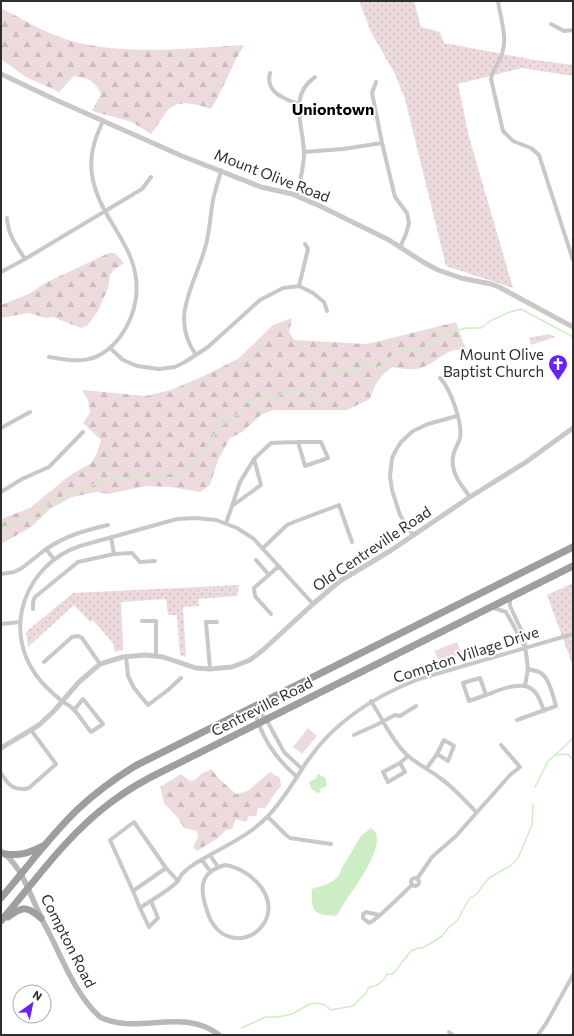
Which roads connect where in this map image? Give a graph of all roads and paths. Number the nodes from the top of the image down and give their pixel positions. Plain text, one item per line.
1 (498, 1) edge
2 (551, 24) dead end
3 (573, 30) edge
4 (270, 73) dead end
5 (1, 74) edge
6 (315, 77) dead end
7 (376, 82) dead end
8 (298, 104) junction
9 (103, 121) junction
10 (382, 143) junction
11 (304, 152) junction
12 (221, 170) junction
13 (151, 177) dead end
14 (296, 196) junction
15 (105, 211) junction
16 (7, 218) dead end
17 (305, 244) dead end
18 (400, 247) junction
19 (25, 259) junction
20 (573, 260) edge
21 (1, 272) edge
22 (299, 286) junction
23 (327, 312) dead end
24 (573, 328) edge
25 (110, 348) junction
26 (196, 355) junction
27 (49, 357) dead end
28 (440, 378) dead end
29 (30, 412) dead end
30 (457, 416) junction
31 (1, 428) edge
32 (573, 428) edge
33 (82, 432) dead end
34 (298, 442) junction
35 (254, 459) junction
36 (1, 492) edge
37 (470, 497) junction
38 (232, 506) junction
39 (226, 523) junction
40 (108, 525) dead end
41 (413, 535) junction
42 (111, 537) junction
43 (352, 542) dead end
44 (573, 547) edge
45 (263, 548) junction
46 (46, 549) junction
47 (114, 554) junction
48 (54, 559) junction
49 (256, 560) dead end
50 (155, 561) dead end
51 (278, 566) junction
52 (573, 566) edge
53 (1, 574) edge
54 (269, 575) junction
55 (510, 598) junction
56 (313, 604) junction
57 (491, 607) junction
58 (33, 609) dead end
59 (271, 614) dead end
60 (142, 621) dead end
61 (20, 622) junction
62 (218, 622) dead end
63 (1, 624) edge
64 (573, 634) edge
65 (525, 648) junction
66 (126, 656) junction
67 (156, 656) junction
68 (44, 662) dead end
69 (100, 664) junction
70 (210, 669) junction
71 (528, 669) junction
72 (181, 678) dead end
73 (525, 686) junction
74 (486, 695) junction
75 (62, 701) junction
76 (371, 701) junction
77 (253, 706) junction
78 (416, 706) dead end
79 (74, 710) junction
80 (544, 711) junction
81 (266, 719) junction
82 (516, 720) dead end
83 (384, 721) junction
84 (258, 723) junction
85 (31, 730) junction
86 (354, 735) dead end
87 (501, 745) dead end
88 (1, 748) edge
89 (437, 754) junction
90 (408, 756) junction
91 (400, 763) junction
92 (427, 768) junction
93 (302, 769) junction
94 (1, 773) edge
95 (297, 776) junction
96 (476, 812) junction
97 (268, 816) junction
98 (47, 844) junction
99 (331, 844) dead end
100 (3, 853) edge
101 (210, 855) junction
102 (202, 860) junction
103 (218, 867) junction
104 (166, 868) junction
105 (210, 871) junction
106 (21, 874) junction
107 (178, 881) junction
108 (28, 889) junction
109 (133, 892) junction
110 (1, 898) edge
111 (150, 901) junction
112 (140, 908) junction
113 (379, 915) dead end
114 (41, 918) junction
115 (1, 922) edge
116 (573, 975) edge
117 (124, 1030) dead end
118 (142, 1030) dead end
119 (449, 1032) dead end
120 (219, 1035) edge
121 (453, 1035) edge
122 (538, 1035) edge

1 - 20 street
2 - 3 street
4 - 8 street
5 - 9 street, Mount Olive Road
6 - 8 street
7 - 10 street
8 - 11 street
9 - 12 street, Mount Olive Road
9 - 15 street
10 - 11 street
10 - 18 street
11 - 14 street
12 - 14 street, Mount Olive Road
12 - 26 street
13 - 15 street
14 - 18 street, Mount Olive Road
15 - 19 street
15 - 25 street
16 - 19 street
17 - 22 street
18 - 24 street, Mount Olive Road
19 - 21 street
22 - 23 street
22 - 26 street
25 - 26 street
25 - 27 street
28 - 30 street
29 - 31 street
30 - 37 street
30 - 41 street
32 - 37 street, Old Centreville Road
33 - 36 street
34 - 34 street
34 - 35 street
35 - 38 street
35 - 38 street
37 - 41 street, Old Centreville Road
38 - 39 street
39 - 42 street
39 - 45 street
40 - 46 street
41 - 56 street, Old Centreville Road
42 - 47 street
42 - 48 street
43 - 45 street
44 - 77 highway, Centreville Road
45 - 51 street
46 - 48 street
46 - 53 street
47 - 50 street
47 - 58 street
48 - 61 street
49 - 54 street
51 - 54 street
51 - 56 street
52 - 55 highway, Centreville Road
54 - 59 street
55 - 57 highway, Centreville Road
55 - 65 street
56 - 70 street, Old Centreville Road
57 - 65 street
57 - 81 highway, Centreville Road
60 - 67 street
61 - 63 street
61 - 75 street
62 - 70 street
64 - 65 street, Compton Village Drive
65 - 71 street
65 - 76 street, Compton Village Drive
66 - 67 street, Old Centreville Road
66 - 69 street, Old Centreville Road
66 - 72 street
67 - 70 street, Old Centreville Road
68 - 69 street
69 - 75 street, Old Centreville Road
71 - 73 street
71 - 80 street
73 - 74 street
73 - 80 street
74 - 74 street
75 - 79 street
75 - 85 street, Old Centreville Road
76 - 83 street
76 - 93 street, Compton Village Drive
77 - 81 street
77 - 84 street
77 - 98 highway, Centreville Road
78 - 83 street
79 - 79 street
80 - 82 street
81 - 84 highway, Centreville Road
81 - 93 street
83 - 86 street
83 - 90 street
84 - 95 street
84 - 108 highway, Centreville Road
85 - 88 street, Old Centreville Road
85 - 94 street
87 - 96 street
89 - 89 street
89 - 92 street
90 - 91 street
90 - 92 street
91 - 91 street
92 - 96 street
93 - 95 street, Compton Village Drive
95 - 97 street, Compton Village Drive
96 - 113 street
97 - 99 street
97 - 101 street, Compton Village Drive
98 - 100 highway
98 - 106 highway, Centreville Road
100 - 106 main road, Compton Road
101 - 102 street, Compton Village Drive
101 - 103 street
102 - 105 street
102 - 107 street, Compton Village Drive
103 - 105 street
103 - 105 street
104 - 107 street
104 - 109 street
104 - 109 street
106 - 108 main road, Compton Road
106 - 110 highway, Centreville Road
107 - 111 street, Compton Village Drive
108 - 114 main road, Compton Road
108 - 115 highway, Centreville Road
109 - 112 street
111 - 112 street, Compton Village Drive
111 - 112 street
114 - 115 highway
114 - 117 main road, Compton Road
116 - 122 street
118 - 120 main road
119 - 121 street

